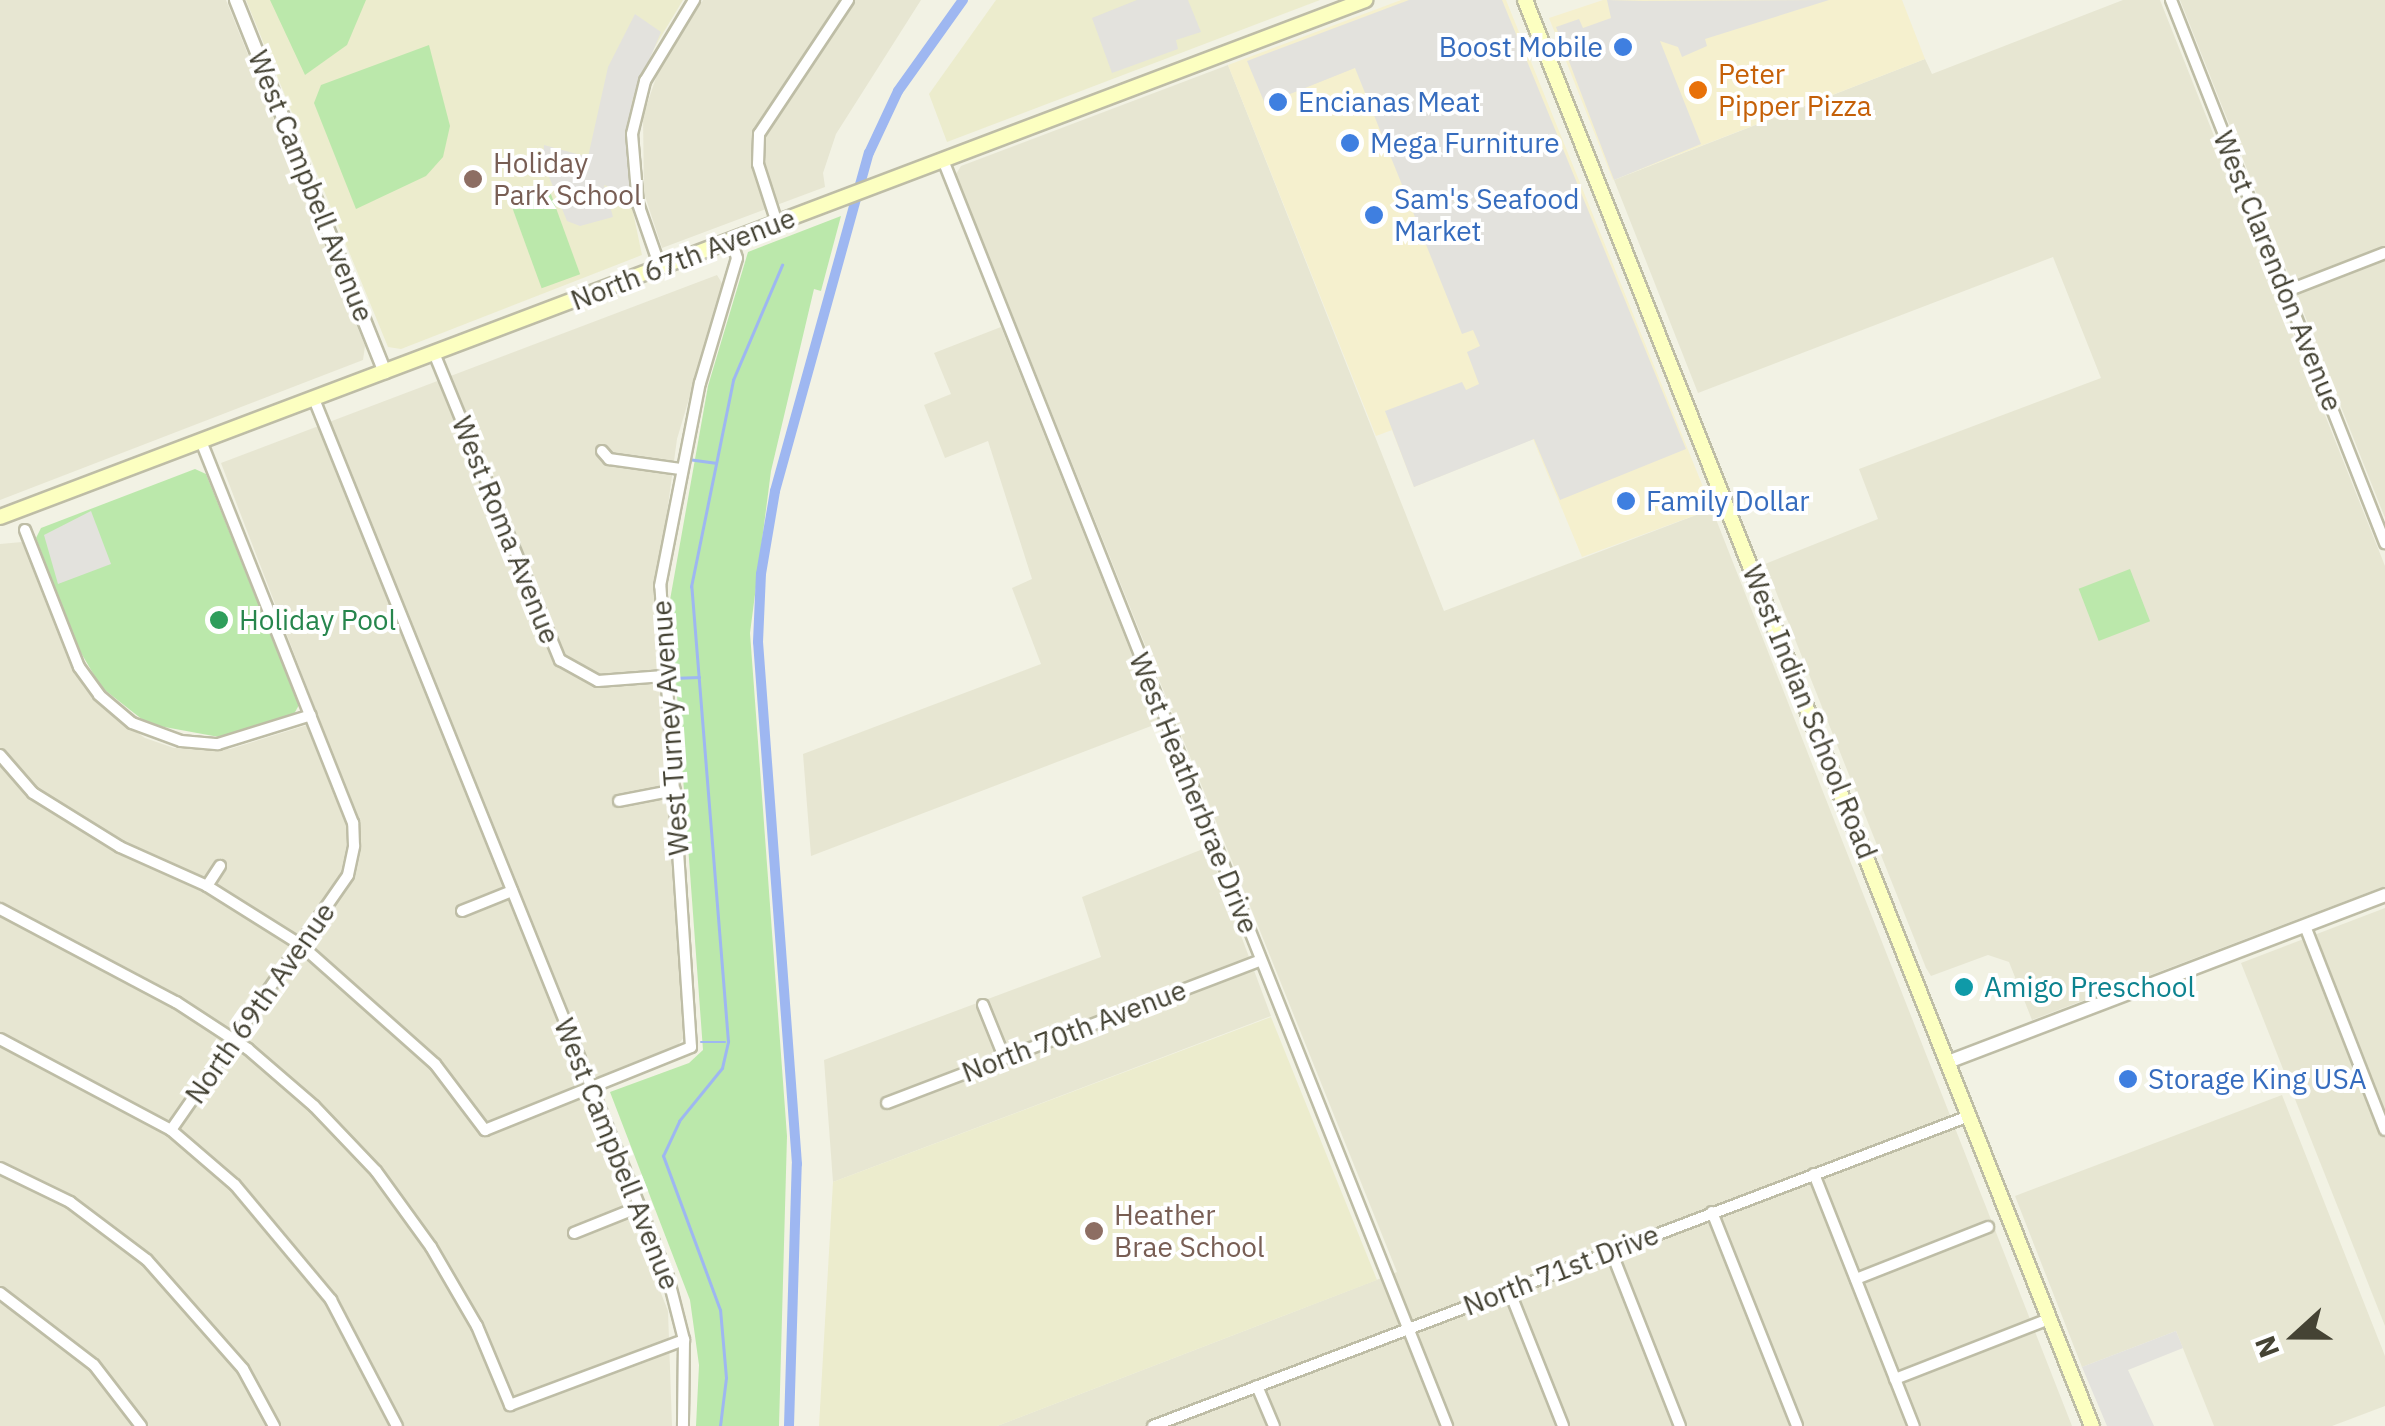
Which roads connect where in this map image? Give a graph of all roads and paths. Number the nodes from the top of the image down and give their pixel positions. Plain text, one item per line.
1 (236, 0) edge
2 (694, 0) edge
3 (848, 0) edge
4 (1365, 0) edge
5 (1525, 0) edge
6 (2170, 0) edge
7 (942, 160) junction
8 (777, 223) junction
9 (731, 240) junction
10 (2385, 253) edge
11 (660, 267) junction
12 (2287, 291) junction
13 (434, 353) junction
14 (385, 372) junction
15 (314, 398) junction
16 (201, 442) junction
17 (602, 451) dead end
18 (680, 469) junction
19 (0, 517) edge
20 (25, 530) dead end
21 (2385, 543) edge
22 (664, 676) junction
23 (311, 715) junction
24 (0, 755) edge
25 (676, 790) junction
26 (620, 800) dead end
27 (220, 866) dead end
28 (206, 886) junction
29 (512, 891) junction
30 (2385, 895) edge
31 (0, 909) edge
32 (462, 911) dead end
33 (2305, 926) junction
34 (301, 945) junction
35 (1261, 960) junction
36 (983, 1005) dead end
37 (0, 1039) edge
38 (235, 1040) junction
39 (1004, 1058) junction
40 (1948, 1062) junction
41 (591, 1087) junction
42 (887, 1103) dead end
43 (1969, 1116) junction
44 (171, 1130) junction
45 (2385, 1130) edge
46 (0, 1168) edge
47 (1814, 1174) junction
48 (639, 1207) junction
49 (1712, 1212) junction
50 (1988, 1227) dead end
51 (574, 1233) dead end
52 (1611, 1251) junction
53 (1856, 1278) junction
54 (1509, 1290) junction
55 (0, 1294) edge
56 (2049, 1320) junction
57 (1408, 1329) junction
58 (684, 1340) junction
59 (1895, 1379) junction
60 (1257, 1386) junction
61 (141, 1426) edge
62 (274, 1426) edge
63 (397, 1426) edge
64 (683, 1426) edge
65 (1156, 1426) edge
66 (1274, 1426) edge
67 (1447, 1426) edge
68 (1563, 1426) edge
69 (1680, 1426) edge
70 (1797, 1426) edge
71 (1914, 1426) edge
72 (2092, 1426) edge

1 - 14 street, West Campbell Avenue
2 - 11 street
3 - 8 street
4 - 7 main road, North 67th Avenue
5 - 40 main road, West Indian School Road
6 - 12 street, West Clarendon Avenue
7 - 8 main road, North 67th Avenue
7 - 35 street, West Heatherbrae Drive
8 - 9 main road, North 67th Avenue
9 - 11 main road, North 67th Avenue
9 - 18 street, West Turney Avenue
10 - 12 street
11 - 13 main road, North 67th Avenue
12 - 21 street, West Clarendon Avenue
13 - 14 main road, North 67th Avenue
13 - 22 street, West Roma Avenue
14 - 15 main road, North 67th Avenue
15 - 16 main road, North 67th Avenue
15 - 29 street, West Campbell Avenue
16 - 19 main road, North 67th Avenue
16 - 23 street
17 - 18 street
18 - 22 street, West Turney Avenue
20 - 23 street
22 - 25 street, West Turney Avenue
23 - 34 street, North 69th Avenue
24 - 28 street
25 - 26 street
25 - 41 street, West Turney Avenue
27 - 28 street
28 - 34 street
29 - 32 street
29 - 41 street, West Campbell Avenue
30 - 33 street
31 - 38 street
33 - 40 street
33 - 45 street
34 - 38 street, North 69th Avenue
34 - 41 street
35 - 39 street, North 70th Avenue
35 - 57 street, West Heatherbrae Drive
36 - 39 street
37 - 44 street
38 - 44 street, North 69th Avenue
38 - 58 street
39 - 42 street, North 70th Avenue
40 - 43 main road, West Indian School Road
41 - 48 street, West Campbell Avenue
43 - 47 street, North 71st Drive
43 - 56 main road, West Indian School Road
44 - 63 street
46 - 62 street
47 - 49 street, North 71st Drive
47 - 53 street
48 - 51 street
48 - 58 street, West Campbell Avenue
49 - 52 street, North 71st Drive
49 - 70 street
50 - 53 street
52 - 54 street, North 71st Drive
52 - 69 street
53 - 59 street
54 - 57 street, North 71st Drive
54 - 68 street
55 - 61 street
56 - 59 street
56 - 72 main road, West Indian School Road
57 - 60 street, North 71st Drive
57 - 67 street, West Heatherbrae Drive
58 - 64 street, West Campbell Avenue
59 - 71 street
60 - 65 street, North 71st Drive
60 - 66 street

